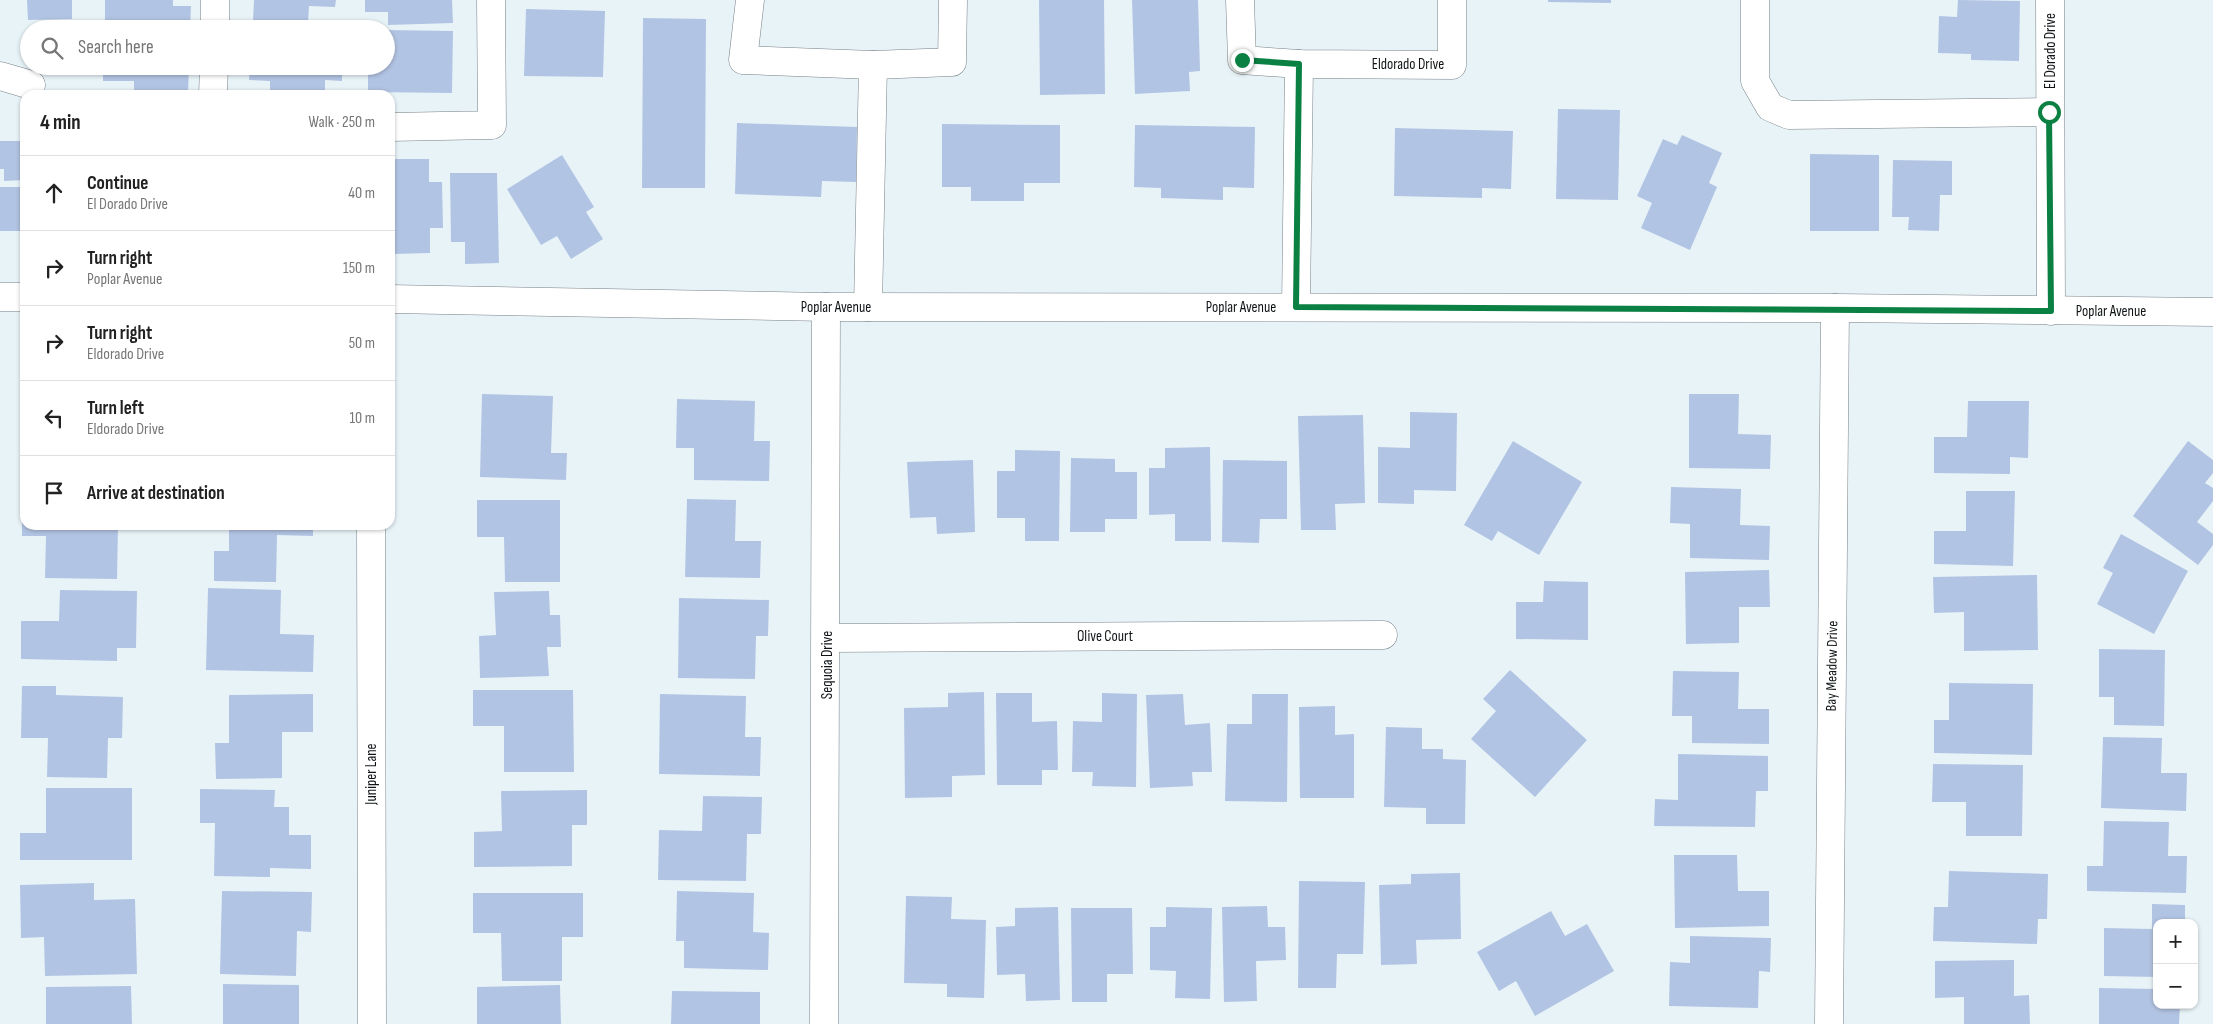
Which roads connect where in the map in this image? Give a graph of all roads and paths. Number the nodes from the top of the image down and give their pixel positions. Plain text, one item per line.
1 (216, 0) edge
2 (491, 0) edge
3 (750, 0) edge
4 (952, 0) edge
5 (1240, 0) edge
6 (1452, 0) edge
7 (1756, 0) edge
8 (2050, 0) edge
9 (215, 20) edge
10 (1299, 64) junction
11 (873, 65) junction
12 (214, 75) edge
13 (0, 76) edge
14 (31, 85) dead end
15 (213, 90) edge
16 (2049, 112) junction
17 (395, 128) edge
18 (0, 298) edge
19 (20, 298) edge
20 (395, 299) edge
21 (826, 307) junction
22 (868, 307) junction
23 (1296, 307) junction
24 (1835, 308) junction
25 (2051, 311) junction
26 (2213, 312) edge
27 (371, 530) edge
28 (1383, 635) dead end
29 (827, 638) junction
30 (372, 1024) edge
31 (824, 1024) edge
32 (1829, 1024) edge

1 - 9 street
2 - 17 street
3 - 11 street
4 - 11 street
5 - 10 street, Eldorado Drive
6 - 10 street, Eldorado Drive
7 - 16 street
8 - 16 street, El Dorado Drive
10 - 23 street
11 - 22 street
12 - 15 street
13 - 14 street
16 - 25 street, El Dorado Drive
18 - 19 street
20 - 21 street, Poplar Avenue
21 - 22 street, Poplar Avenue
21 - 29 street, Sequoia Drive
22 - 23 street, Poplar Avenue
23 - 24 street, Poplar Avenue
24 - 25 street, Poplar Avenue
24 - 32 street, Bay Meadow Drive
25 - 26 street, Poplar Avenue
27 - 30 street, Juniper Lane
28 - 29 street, Olive Court
29 - 31 street, Sequoia Drive

